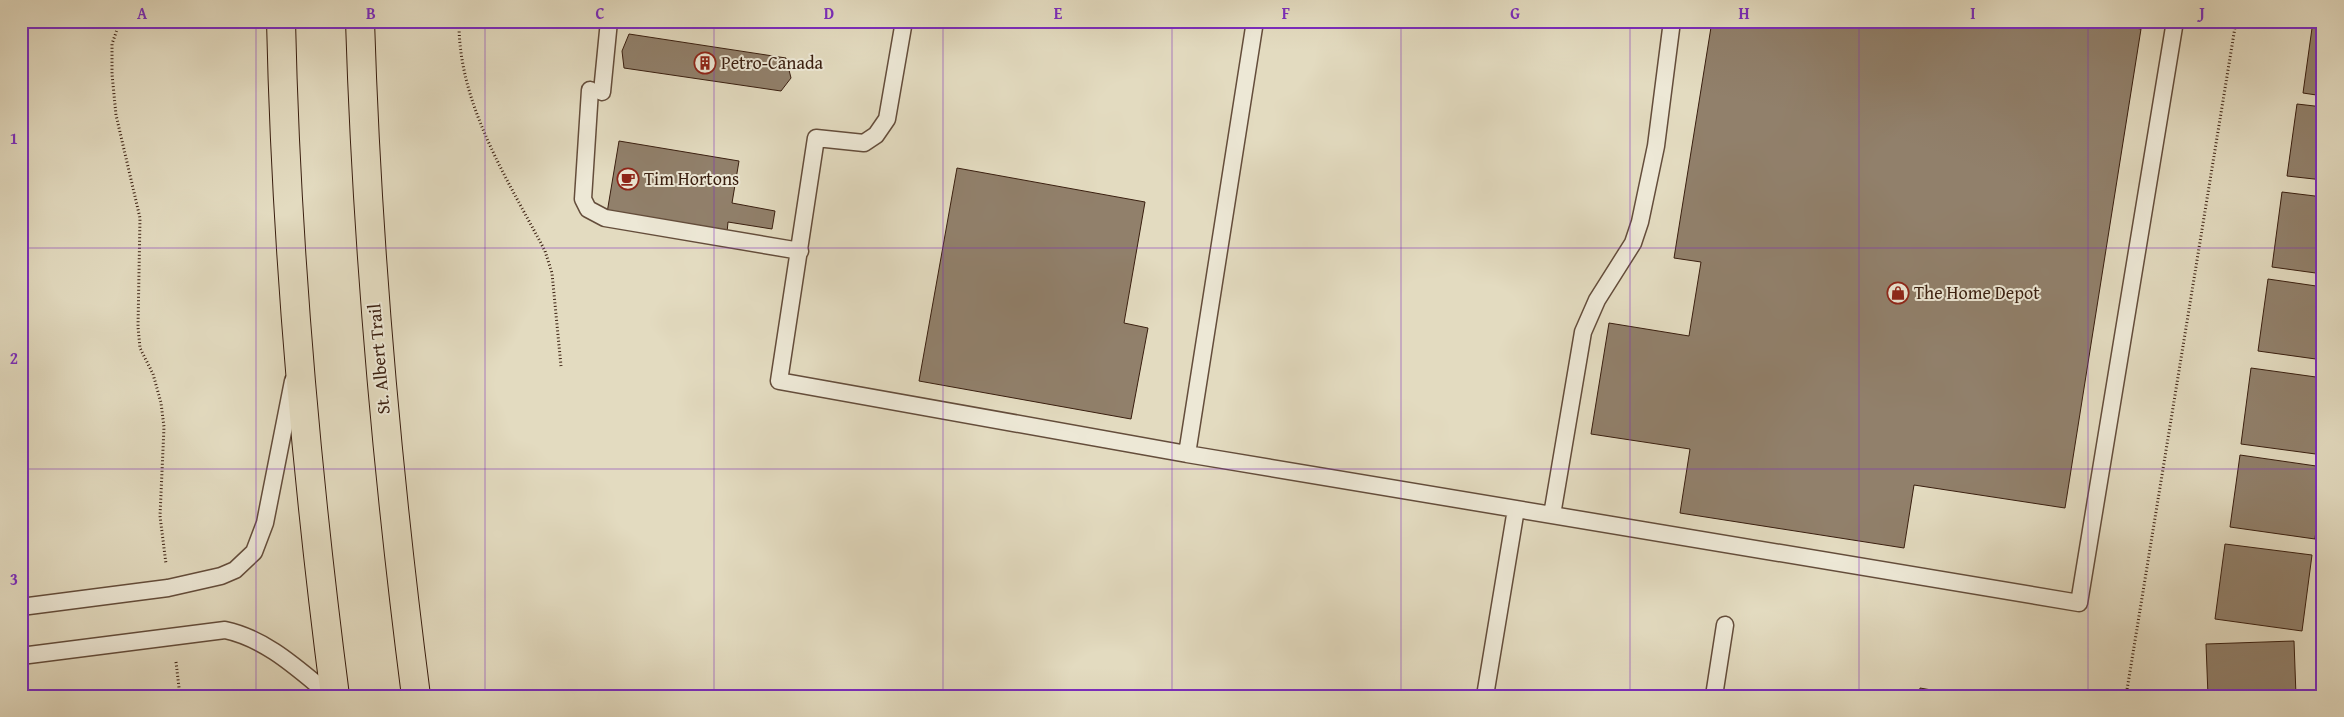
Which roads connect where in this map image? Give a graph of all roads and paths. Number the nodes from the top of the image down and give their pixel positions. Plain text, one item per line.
1 (120, 21) edge
2 (281, 21) edge
3 (360, 21) edge
4 (459, 21) edge
5 (609, 21) edge
6 (904, 21) edge
7 (1255, 21) edge
8 (1672, 21) edge
9 (2175, 21) edge
10 (2236, 21) edge
11 (800, 250) junction
12 (298, 354) junction
13 (561, 366) dead end
14 (1187, 454) junction
15 (1516, 509) junction
16 (1552, 515) junction
17 (168, 588) junction
18 (21, 607) edge
19 (1725, 625) dead end
20 (173, 636) junction
21 (21, 656) edge
22 (180, 696) edge
23 (333, 696) edge
24 (416, 696) edge
25 (1485, 696) edge
26 (1714, 696) edge
27 (2126, 696) edge

1 - 17 path
2 - 12 main road
3 - 24 main road, St. Albert Trail
4 - 13 path
5 - 11 lane
6 - 11 lane
7 - 14 lane
8 - 16 lane
9 - 16 lane
10 - 27 path
11 - 14 lane
12 - 17 lane
12 - 23 main road
14 - 15 lane
15 - 16 lane
15 - 25 lane
17 - 18 lane
19 - 26 lane
20 - 21 lane
20 - 22 path
20 - 23 lane

